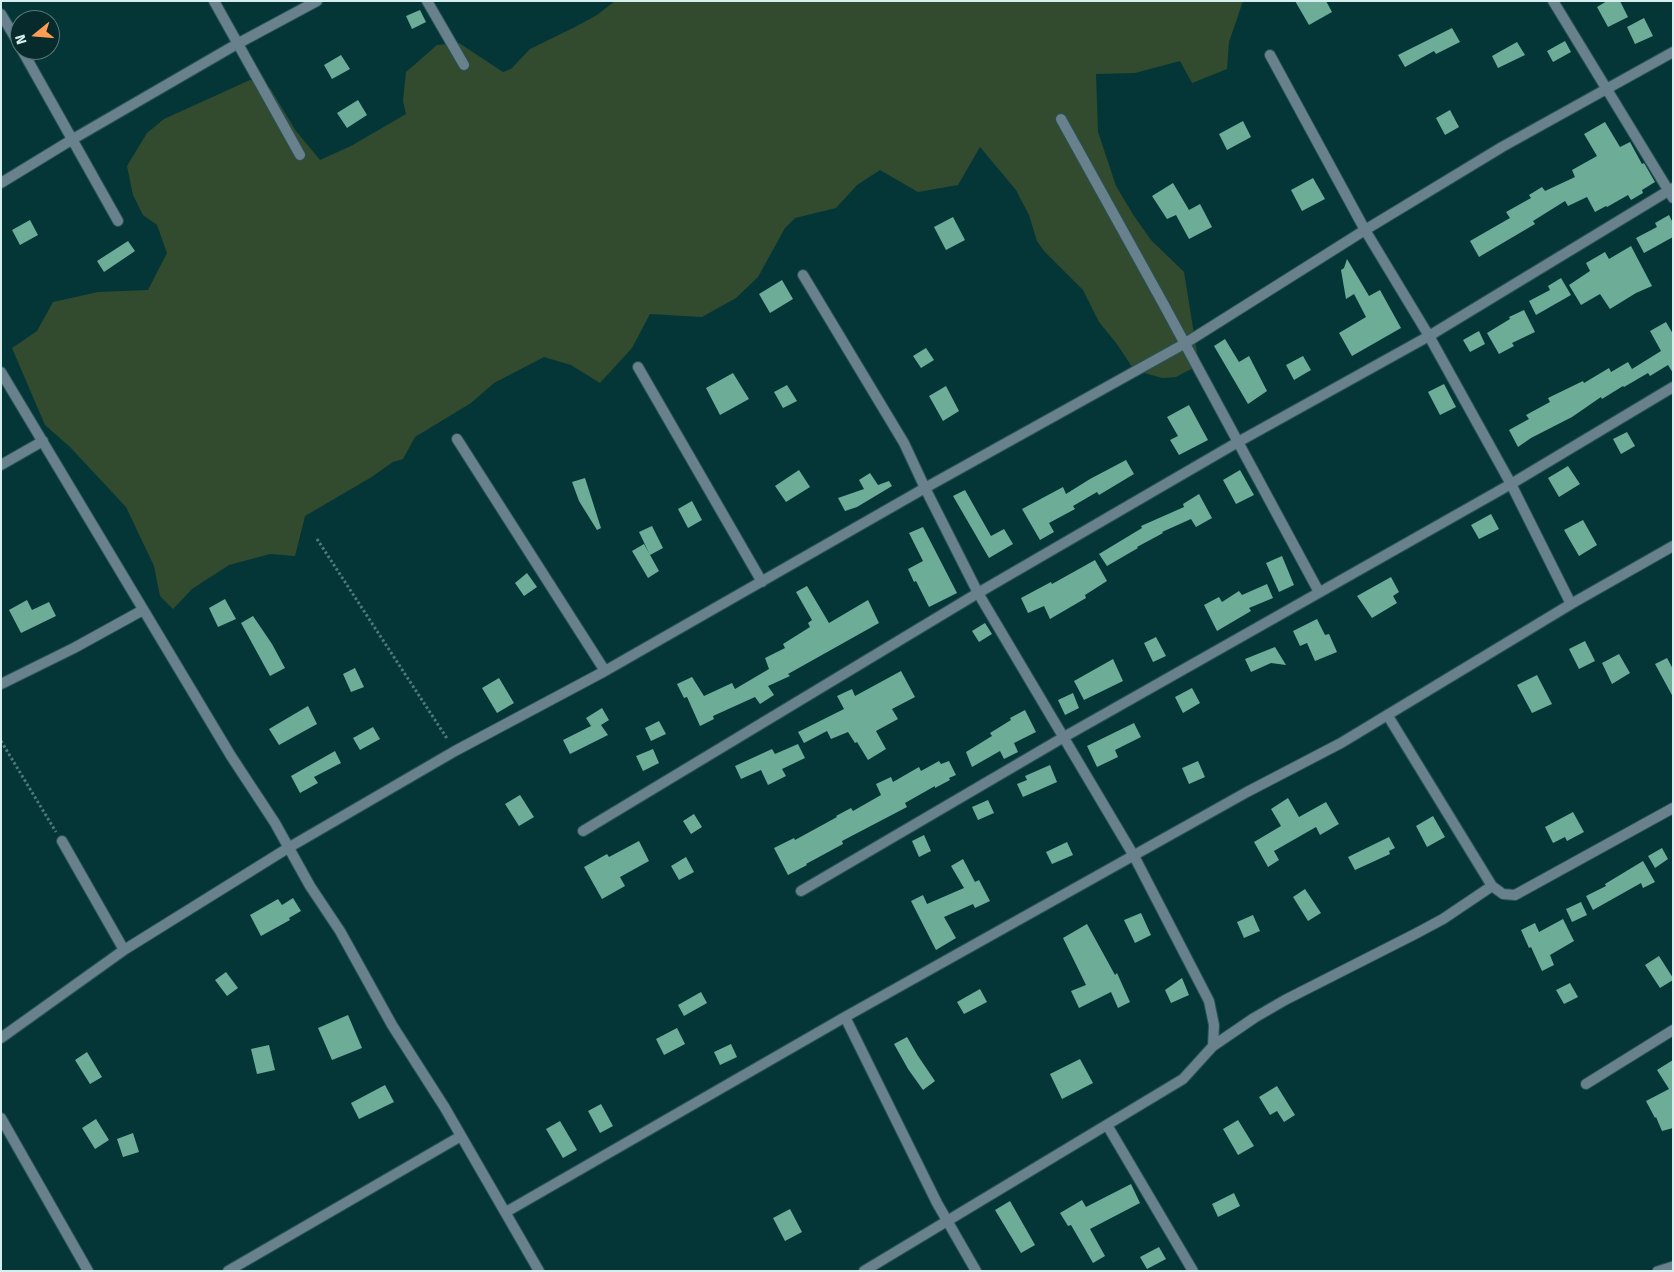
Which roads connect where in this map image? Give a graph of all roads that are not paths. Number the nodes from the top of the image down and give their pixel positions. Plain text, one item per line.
1 (214, 1) edge
2 (317, 1) edge
3 (427, 1) edge
4 (1553, 1) edge
5 (1, 14) edge
6 (10, 29) edge
7 (237, 44) junction
8 (1673, 52) edge
9 (1270, 55) dead end
10 (28, 60) edge
11 (464, 66) dead end
12 (1605, 88) junction
13 (1061, 119) dead end
14 (73, 139) junction
15 (300, 155) dead end
16 (1, 183) edge
17 (1671, 192) edge
18 (118, 221) dead end
19 (1365, 230) junction
20 (803, 275) dead end
21 (1429, 336) junction
22 (1184, 344) junction
23 (638, 367) dead end
24 (1, 372) edge
25 (1673, 387) edge
26 (457, 439) dead end
27 (43, 441) junction
28 (1238, 442) junction
29 (1, 465) edge
30 (1511, 484) junction
31 (925, 488) junction
32 (1673, 546) edge
33 (762, 582) junction
34 (978, 592) junction
35 (1319, 592) junction
36 (1571, 604) junction
37 (143, 610) junction
38 (605, 671) junction
39 (1, 684) edge
40 (1388, 716) junction
41 (1064, 737) junction
42 (1673, 808) edge
43 (582, 831) dead end
44 (62, 841) road end
45 (288, 848) junction
46 (1134, 856) junction
47 (1492, 886) junction
48 (801, 891) dead end
49 (124, 950) junction
50 (844, 1017) junction
51 (1673, 1030) edge
52 (1, 1038) edge
53 (1213, 1046) junction
54 (1586, 1084) dead end
55 (1, 1118) edge
56 (1107, 1125) junction
57 (461, 1136) junction
58 (506, 1212) junction
59 (948, 1221) junction
60 (1673, 1266) edge
61 (88, 1271) edge
62 (228, 1271) edge
63 (539, 1271) edge
64 (864, 1271) edge
65 (976, 1271) edge
66 (1193, 1271) edge
67 (1657, 1271) edge

1 - 7 street
2 - 7 street
3 - 11 street
4 - 12 street
5 - 6 street
7 - 14 street
7 - 15 street
8 - 12 street
9 - 19 street
10 - 14 street
12 - 17 street
12 - 19 street
13 - 22 street
14 - 16 street
14 - 18 street
17 - 21 street
19 - 21 street
19 - 22 street
20 - 31 street
21 - 28 street
21 - 30 street
22 - 28 street
22 - 31 street
23 - 33 street
24 - 27 street
25 - 30 street
26 - 38 street
27 - 29 street
27 - 37 street
28 - 34 street
28 - 35 street
30 - 35 street
30 - 36 street
31 - 33 street
31 - 34 street
32 - 36 street
33 - 38 street
34 - 41 street
34 - 43 street
35 - 41 street
36 - 40 street
37 - 39 street
37 - 45 street
38 - 45 street
40 - 46 street
40 - 47 street
41 - 46 street
41 - 48 street
42 - 47 street
44 - 49 street
45 - 49 street
45 - 57 street
46 - 50 street
46 - 53 street
47 - 53 street
49 - 52 street
50 - 58 street
50 - 59 street
51 - 54 street
53 - 56 street
55 - 61 street
56 - 59 street
56 - 66 street
57 - 58 street
57 - 62 street
58 - 63 street
59 - 64 street
59 - 65 street
60 - 67 lane

